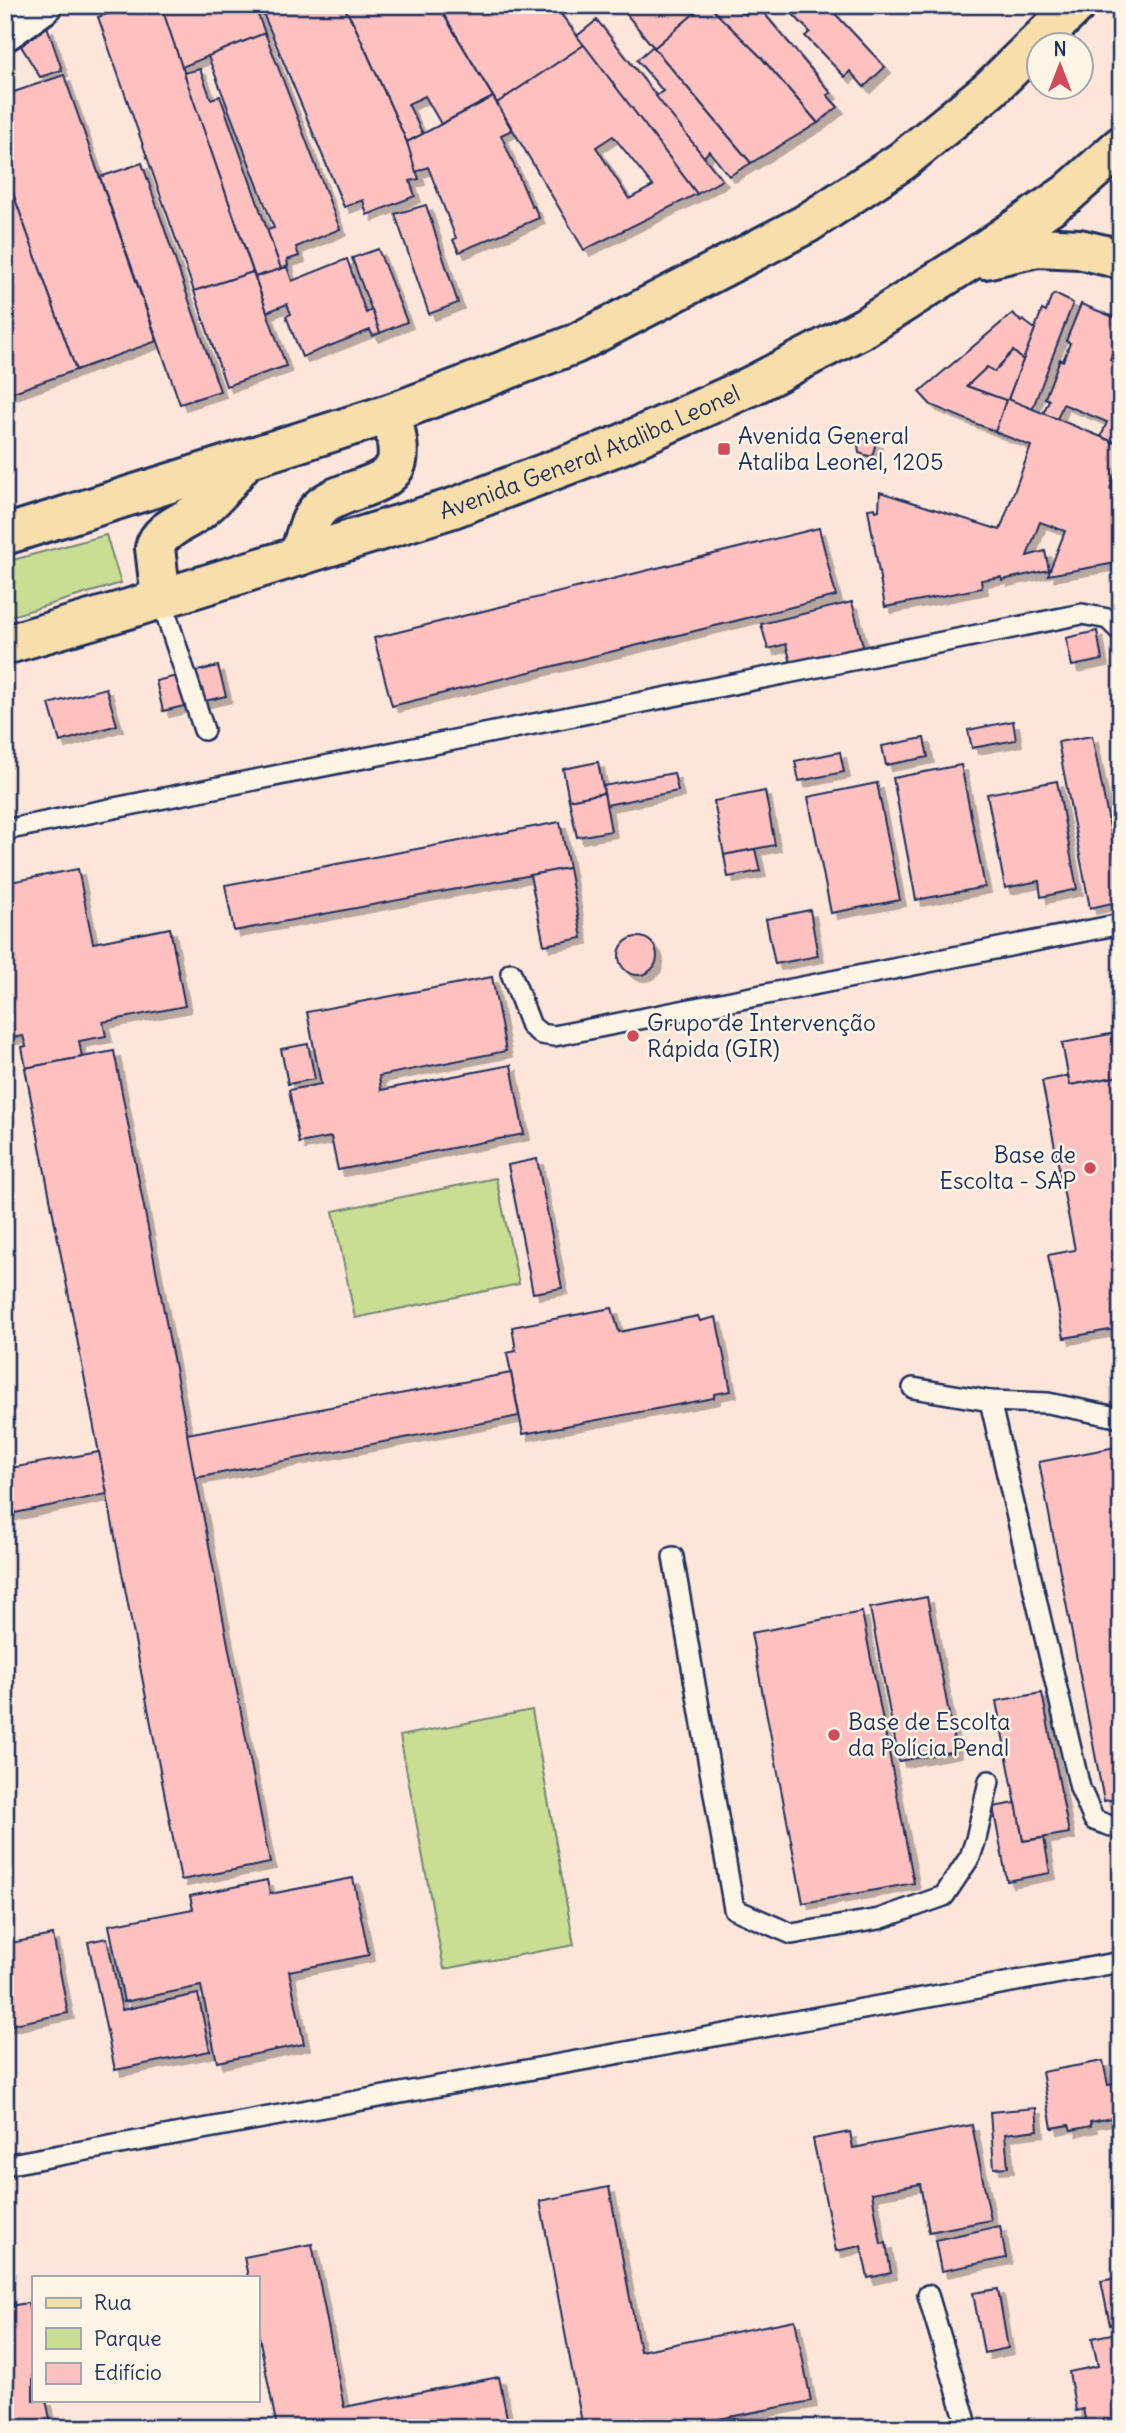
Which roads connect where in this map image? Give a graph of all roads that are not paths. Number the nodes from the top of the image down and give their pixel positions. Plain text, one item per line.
1 (42, 5) edge
2 (1076, 5) edge
3 (5, 31) edge
4 (1121, 146) edge
5 (1121, 259) edge
6 (966, 263) junction
7 (392, 413) junction
8 (246, 460) junction
9 (5, 535) edge
10 (299, 556) junction
11 (161, 598) junction
12 (1121, 632) edge
13 (5, 645) edge
14 (204, 730) dead end
15 (5, 830) edge
16 (1121, 924) edge
17 (511, 973) dead end
18 (913, 1388) dead end
19 (990, 1401) junction
20 (1121, 1419) edge
21 (673, 1557) dead end
22 (989, 1781) dead end
23 (1121, 1825) edge
24 (1121, 1962) edge
25 (5, 2165) edge
26 (928, 2295) dead end
27 (968, 2428) edge

1 - 3 street
2 - 7 main road
4 - 6 main road, Avenida General Ataliba Leonel
5 - 6 main road
6 - 10 main road, Avenida General Ataliba Leonel
7 - 8 main road
7 - 10 main road
8 - 9 main road
8 - 11 main road
10 - 11 main road, Avenida General Ataliba Leonel
11 - 13 main road, Avenida General Ataliba Leonel
11 - 14 lane
12 - 15 lane
16 - 17 lane
18 - 19 lane
19 - 20 lane
19 - 23 lane
21 - 22 lane
24 - 25 lane
26 - 27 lane

